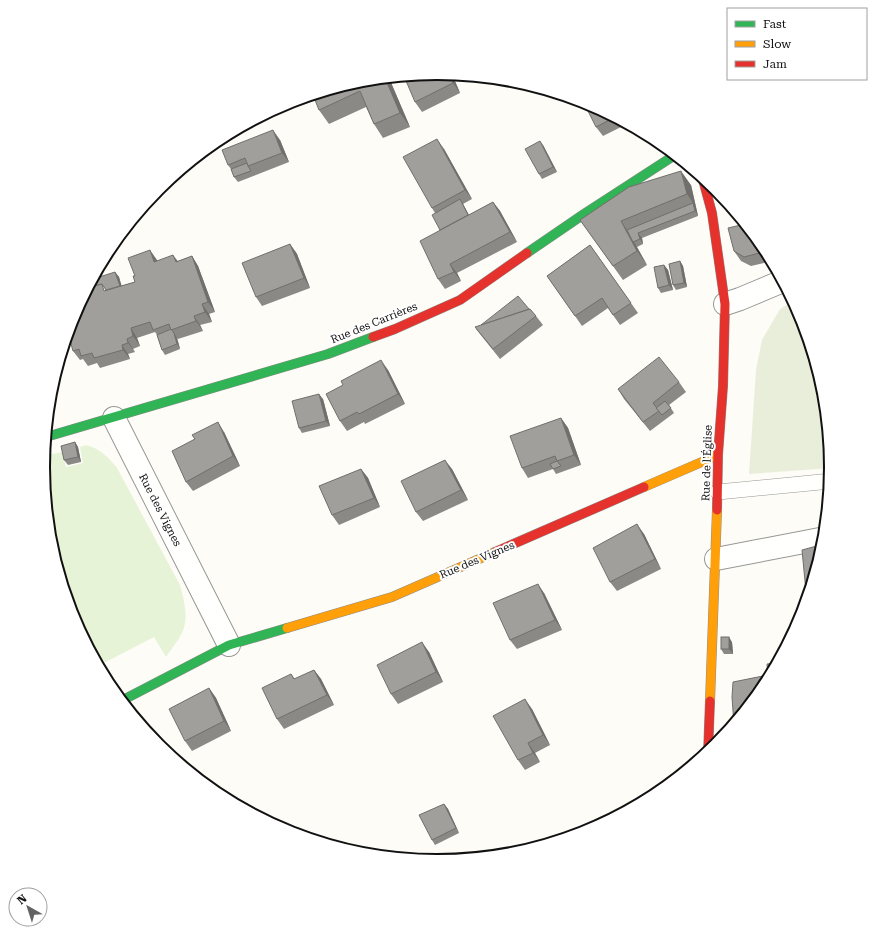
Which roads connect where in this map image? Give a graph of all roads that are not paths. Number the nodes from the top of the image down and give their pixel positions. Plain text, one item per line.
1 (670, 158) edge
2 (705, 187) edge
3 (778, 283) edge
4 (725, 304) junction
5 (114, 418) junction
6 (52, 435) edge
7 (718, 455) junction
8 (824, 482) edge
9 (718, 492) junction
10 (819, 539) edge
11 (716, 559) junction
12 (229, 645) junction
13 (126, 698) edge
14 (708, 745) edge

1 - 5 street, Rue des Carrières
2 - 4 street, Rue de l'Église
3 - 4 street
4 - 7 street, Rue de l'Église
5 - 6 street, Rue des Carrières
5 - 12 street, Rue des Vignes
7 - 9 street, Rue de l'Église
7 - 12 street, Rue des Vignes
8 - 9 lane
9 - 11 street, Rue de l'Église
10 - 11 street
11 - 14 street, Rue de l'Église
12 - 13 street, Rue des Vignes

